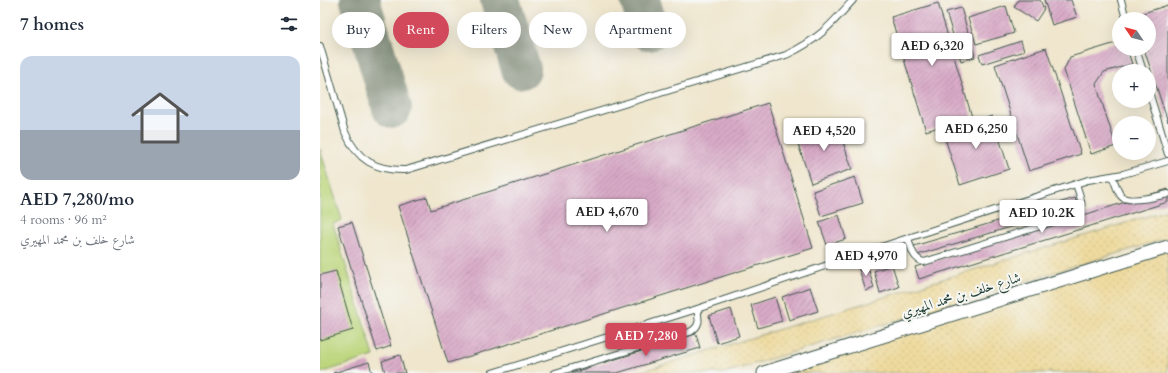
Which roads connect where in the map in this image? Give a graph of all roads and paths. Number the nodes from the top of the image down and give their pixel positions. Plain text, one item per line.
1 (853, 0) edge
2 (1121, 0) edge
3 (1124, 12) edge
4 (320, 46) edge
5 (1154, 108) edge
6 (1168, 154) edge
7 (1168, 161) edge
8 (1112, 176) junction
9 (1076, 184) junction
10 (1168, 194) edge
11 (908, 238) junction
12 (1168, 247) edge
13 (697, 309) junction
14 (492, 373) edge
15 (555, 373) edge
16 (764, 373) edge

1 - 4 lane
2 - 3 lane
5 - 6 lane
7 - 8 lane
8 - 9 lane
8 - 10 lane
9 - 11 lane
9 - 11 lane
11 - 13 lane
12 - 16 street, شارع خلف بن محمد المهيري
13 - 14 lane
13 - 15 lane

